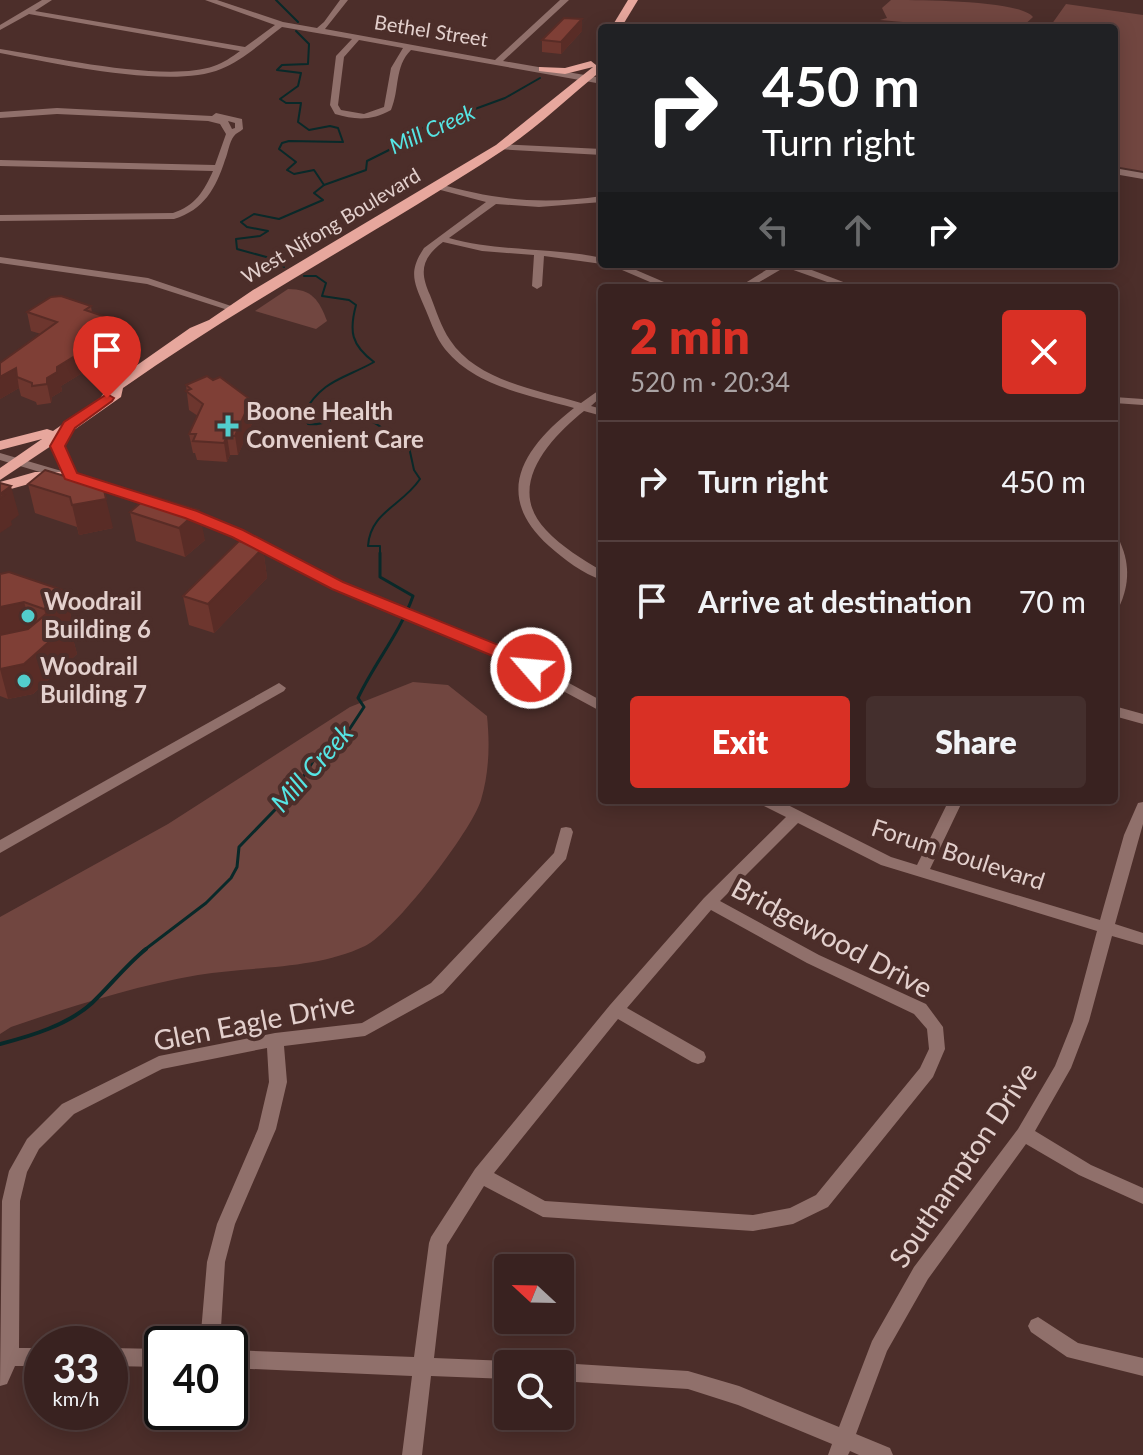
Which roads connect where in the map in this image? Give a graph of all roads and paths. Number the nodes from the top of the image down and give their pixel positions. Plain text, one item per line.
1 (48, 0) edge
2 (209, 0) edge
3 (344, 0) edge
4 (565, 0) edge
5 (639, 0) edge
6 (28, 12) junction
7 (281, 24) junction
8 (619, 24) edge
9 (630, 24) edge
10 (0, 28) edge
11 (319, 30) junction
12 (358, 37) junction
13 (410, 46) junction
14 (244, 49) junction
15 (0, 51) edge
16 (498, 61) junction
17 (543, 69) junction
18 (598, 73) edge
19 (598, 73) edge
20 (598, 73) edge
21 (598, 75) edge
22 (583, 77) junction
23 (563, 88) junction
24 (552, 108) junction
25 (0, 115) edge
26 (518, 141) junction
27 (598, 152) edge
28 (0, 163) edge
29 (468, 164) junction
30 (217, 168) junction
31 (1118, 172) edge
32 (1143, 176) edge
33 (436, 186) junction
34 (598, 199) edge
35 (493, 201) junction
36 (3, 218) edge
37 (0, 228) edge
38 (442, 239) junction
39 (539, 254) junction
40 (0, 260) edge
41 (598, 261) edge
42 (623, 268) edge
43 (778, 268) edge
44 (796, 268) edge
45 (663, 284) edge
46 (749, 284) edge
47 (842, 284) edge
48 (537, 286) dead end
49 (235, 309) junction
50 (214, 323) junction
51 (178, 342) junction
52 (158, 368) junction
53 (598, 394) edge
54 (107, 398) junction
55 (1118, 400) edge
56 (1143, 402) edge
57 (582, 406) junction
58 (598, 412) edge
59 (69, 425) junction
60 (0, 446) edge
61 (0, 456) edge
62 (18, 461) junction
63 (0, 475) edge
64 (70, 476) junction
65 (0, 487) edge
66 (1118, 550) edge
67 (598, 574) edge
68 (1118, 595) edge
69 (279, 688) dead end
70 (598, 705) edge
71 (1118, 712) edge
72 (1143, 719) edge
73 (772, 804) edge
74 (954, 804) edge
75 (1143, 807) edge
76 (795, 817) junction
77 (566, 832) dead end
78 (0, 847) edge
79 (920, 873) junction
80 (709, 902) junction
81 (1106, 927) junction
82 (1143, 939) edge
83 (616, 1010) junction
84 (275, 1040) junction
85 (698, 1057) dead end
86 (1024, 1134) junction
87 (481, 1175) junction
88 (1143, 1196) edge
89 (211, 1326) edge
90 (1038, 1326) dead end
91 (9, 1357) junction
92 (24, 1357) edge
93 (248, 1360) edge
94 (422, 1366) junction
95 (1143, 1367) edge
96 (494, 1369) edge
97 (574, 1373) edge
98 (0, 1377) edge
99 (840, 1447) edge
100 (412, 1455) edge
101 (883, 1455) edge

1 - 6 street
2 - 7 street, Bethel Street
3 - 11 street
4 - 16 street
5 - 8 main road
5 - 9 main road
6 - 10 street
6 - 14 street
7 - 11 street, Bethel Street
7 - 14 street
11 - 12 street, Bethel Street
12 - 13 street, Bethel Street
12 - 13 street
13 - 16 street, Bethel Street
14 - 15 street
16 - 17 street, Bethel Street
17 - 18 main road
17 - 22 street, Bethel Street
17 - 23 main road
19 - 22 main road, West Nifong Boulevard
20 - 22 street, Bethel Street
21 - 24 main road
22 - 23 main road, West Nifong Boulevard
22 - 24 main road, West Nifong Boulevard
23 - 29 main road, West Nifong Boulevard
24 - 26 main road, West Nifong Boulevard
25 - 30 street
26 - 27 street
26 - 29 main road, West Nifong Boulevard
28 - 30 street
29 - 33 main road, West Nifong Boulevard
30 - 36 street
31 - 32 street
33 - 35 street
33 - 49 main road, West Nifong Boulevard
34 - 35 street
35 - 38 street
36 - 37 street
38 - 39 street
38 - 57 street
39 - 41 street
39 - 48 street
40 - 49 street
42 - 45 street
43 - 46 street
44 - 47 street
49 - 50 main road, West Nifong Boulevard
50 - 51 main road, West Nifong Boulevard
50 - 52 main road, West Nifong Boulevard
51 - 52 main road
51 - 54 main road, West Nifong Boulevard
52 - 54 main road, West Nifong Boulevard
53 - 57 street
54 - 59 main road, West Nifong Boulevard
55 - 56 street
57 - 58 street
57 - 67 street
59 - 60 main road
59 - 62 main road, West Nifong Boulevard
59 - 64 main road
61 - 62 street
62 - 63 main road, West Nifong Boulevard
62 - 64 street
64 - 65 main road
64 - 70 street
66 - 68 street
69 - 78 street
71 - 72 street
73 - 76 street, Forum Boulevard
74 - 79 street
75 - 81 street, Southampton Drive
76 - 79 street, Forum Boulevard
76 - 80 street
77 - 84 street, Glen Eagle Drive
79 - 81 street, Forum Boulevard
80 - 83 street
80 - 87 street, Bridgewood Drive
81 - 82 street, Forum Boulevard
81 - 86 street, Southampton Drive
83 - 85 street
83 - 87 street
84 - 89 street
84 - 91 street, Glen Eagle Drive
86 - 88 street
86 - 99 street, Southampton Drive
87 - 94 street
90 - 95 street
91 - 92 street
91 - 98 street, Glen Eagle Drive
93 - 94 street
94 - 96 street
94 - 100 street
97 - 99 street
99 - 101 street

